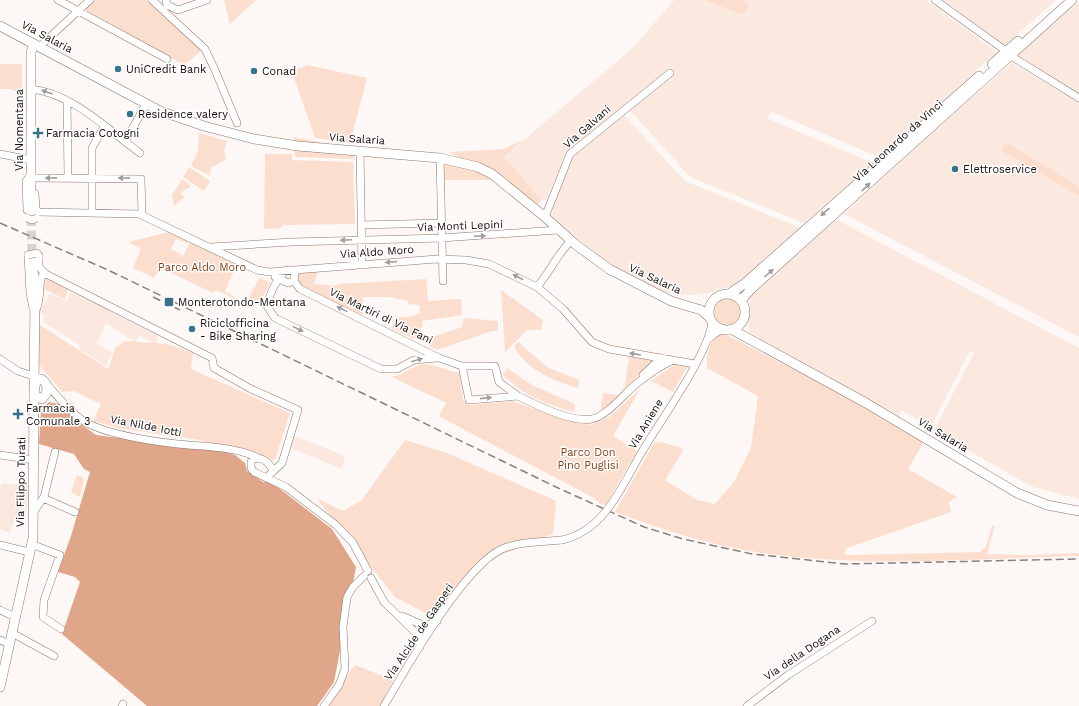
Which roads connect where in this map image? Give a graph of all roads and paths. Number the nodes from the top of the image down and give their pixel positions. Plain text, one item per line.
1 (58, 0) edge
2 (90, 0) edge
3 (152, 0) edge
4 (166, 0) edge
5 (207, 0) edge
6 (935, 0) edge
7 (1064, 0) edge
8 (1072, 0) edge
9 (78, 11) junction
10 (0, 26) edge
11 (37, 46) junction
12 (1008, 54) junction
13 (167, 59) dead end
14 (670, 73) dead end
15 (30, 89) junction
16 (1079, 98) edge
17 (67, 101) junction
18 (146, 104) junction
19 (237, 123) dead end
20 (104, 127) junction
21 (125, 142) junction
22 (140, 153) dead end
23 (0, 154) edge
24 (360, 155) junction
25 (440, 158) junction
26 (31, 160) junction
27 (33, 176) junction
28 (68, 178) junction
29 (92, 178) junction
30 (92, 213) junction
31 (142, 215) junction
32 (34, 216) joint
33 (545, 217) junction
34 (441, 224) junction
35 (361, 225) junction
36 (558, 230) junction
37 (441, 238) junction
38 (361, 240) junction
39 (571, 241) junction
40 (211, 247) junction
41 (33, 255) joint
42 (442, 259) junction
43 (362, 265) junction
44 (304, 268) junction
45 (288, 270) junction
46 (269, 272) junction
47 (46, 274) junction
48 (278, 279) junction
49 (295, 279) junction
50 (443, 281) dead end
51 (537, 287) junction
52 (730, 294) junction
53 (713, 301) junction
54 (741, 301) junction
55 (693, 307) junction
56 (34, 315) junction
57 (745, 316) junction
58 (711, 319) junction
59 (727, 329) junction
60 (706, 342) junction
61 (757, 343) junction
62 (439, 358) junction
63 (661, 358) junction
64 (0, 359) edge
65 (674, 360) junction
66 (695, 364) junction
67 (462, 366) junction
68 (39, 383) junction
69 (637, 383) junction
70 (518, 396) junction
71 (43, 398) junction
72 (61, 399) junction
73 (33, 421) junction
74 (55, 452) dead end
75 (237, 452) junction
76 (0, 455) edge
77 (258, 458) junction
78 (34, 460) junction
79 (251, 462) junction
80 (272, 469) junction
81 (267, 477) junction
82 (286, 487) junction
83 (43, 498) junction
84 (1079, 511) edge
85 (75, 512) dead end
86 (33, 513) junction
87 (562, 540) joint
88 (0, 545) edge
89 (30, 548) junction
90 (368, 575) junction
91 (0, 610) edge
92 (398, 614) junction
93 (15, 617) junction
94 (437, 621) junction
95 (872, 621) dead end
96 (424, 626) junction
97 (61, 629) dead end
98 (12, 633) junction
99 (428, 635) junction
100 (419, 636) junction
101 (0, 640) edge
102 (9, 644) junction
103 (420, 648) junction
104 (54, 656) dead end
105 (0, 687) edge
106 (324, 706) edge
107 (384, 706) edge
108 (747, 706) edge

1 - 9 street
2 - 9 street
3 - 19 street
4 - 5 street
6 - 12 street
7 - 12 main road, Via Leonardo da Vinci
8 - 12 main road, Via Leonardo da Vinci
9 - 11 street
9 - 13 street
10 - 11 main road, Via Salaria
11 - 15 main road, Via Nomentana
11 - 18 main road, Via Salaria
12 - 16 street
12 -> 52 main road, Via Leonardo da Vinci
54 -> 12 main road, Via Leonardo da Vinci
14 - 33 street, Via Galvani
17 -> 15 street
15 - 26 main road, Via Nomentana
17 - 20 street
17 - 28 street
18 - 21 street
18 - 24 main road, Via Salaria
20 - 21 street
20 - 29 street
21 - 22 street
23 - 26 street
24 - 25 main road, Via Salaria
24 - 35 street
25 - 33 main road, Via Salaria
25 - 34 street
26 - 27 main road, Via Nomentana
28 -> 27 street
27 - 32 main road, Via Nomentana
28 - 29 street
29 - 30 street
31 -> 29 street
30 - 31 street, Via Aldo Moro
30 - 32 street, Via Aldo Moro
31 - 40 street, Via Aldo Moro
33 - 36 main road, Via Salaria
34 - 35 street
34 - 37 street
35 - 38 street
37 -> 36 street, Via Monti Lepini
36 - 39 main road, Via Salaria
37 - 38 street, Via Monti Lepini
37 - 42 street
38 -> 40 street, Via Monti Lepini
38 - 43 street
39 - 51 street
39 - 55 main road, Via Salaria
40 - 46 street, Via Aldo Moro
41 - 47 street
41 - 56 main road
42 -> 43 street, Via Aldo Moro
42 - 50 street
51 -> 42 street, Via Aldo Moro
43 - 44 street, Via Aldo Moro
44 - 45 street, Via Aldo Moro
44 - 49 street
45 - 46 street, Via Aldo Moro
45 - 48 street
45 - 49 street, Via Martiri di Via Fani
46 - 48 street
47 - 56 street
47 - 80 street
48 - 49 street
48 -> 62 street
62 -> 49 street, Via Martiri di Via Fani
63 -> 51 street, Via Aldo Moro
52 - 53 main road
52 - 54 main road
53 - 55 main road
53 - 58 main road
54 - 57 main road, Via Salaria
55 - 58 main road, Via Salaria
56 - 68 main road
57 - 59 main road
57 - 61 main road, Via Salaria
58 - 59 main road, Via Salaria
58 - 60 street, Via Aniene
59 - 60 street, Via Aniene
59 - 61 main road, Via Salaria
60 - 66 street, Via Aniene
61 - 84 main road, Via Salaria
62 - 67 street, Via Martiri di Via Fani
63 - 65 street, Via Aldo Moro
63 - 69 street
64 - 68 street
65 - 66 street, Via Aldo Moro
65 - 69 street
66 - 87 street, Via Aniene, bridge
67 - 70 street, Via Martiri di Via Fani
67 -> 70 street, Via Martiri di Via Fani
68 - 71 main road, Via Filippo Turati
68 - 71 main road
68 - 72 street, Via Nilde Iotti
68 - 73 main road, Via Filippo Turati
69 - 70 street, Via Martiri di Via Fani
71 - 72 street
71 - 73 main road, Via Filippo Turati
72 - 75 street, Via Nilde Iotti
73 - 78 main road, Via Filippo Turati
74 - 83 street
75 - 77 street, Via Nilde Iotti
75 - 79 street, Via Nilde Iotti
76 - 78 street
77 - 79 street
77 - 80 street, Via Nilde Iotti
78 - 86 main road, Via Filippo Turati
79 - 81 street, Via Nilde Iotti
80 - 81 street
80 - 82 street, Via Nilde Iotti
81 - 82 street, Via Nilde Iotti
82 - 90 street, Via Nilde Iotti
83 - 85 street
83 - 86 street
86 - 89 main road, Via Filippo Turati
87 - 94 street, Via Alcide de Gasperi
88 - 89 street
89 - 93 main road, Via Filippo Turati
89 - 97 street
90 - 92 street, Via Nilde Iotti
90 - 106 street
91 - 93 street
92 - 96 street
92 - 100 street, Via Nilde Iotti
93 - 98 main road, Via Filippo Turati
94 - 96 street
94 - 99 street, Via Alcide de Gasperi
95 - 108 street, Via della Dogana
96 - 99 street
98 - 102 main road, Via Filippo Turati
98 - 104 street
99 - 100 street
99 - 103 street, Via Alcide de Gasperi
100 - 103 street
101 - 102 street
102 - 105 main road, Via Filippo Turati
103 - 107 street, Via Alcide de Gasperi

